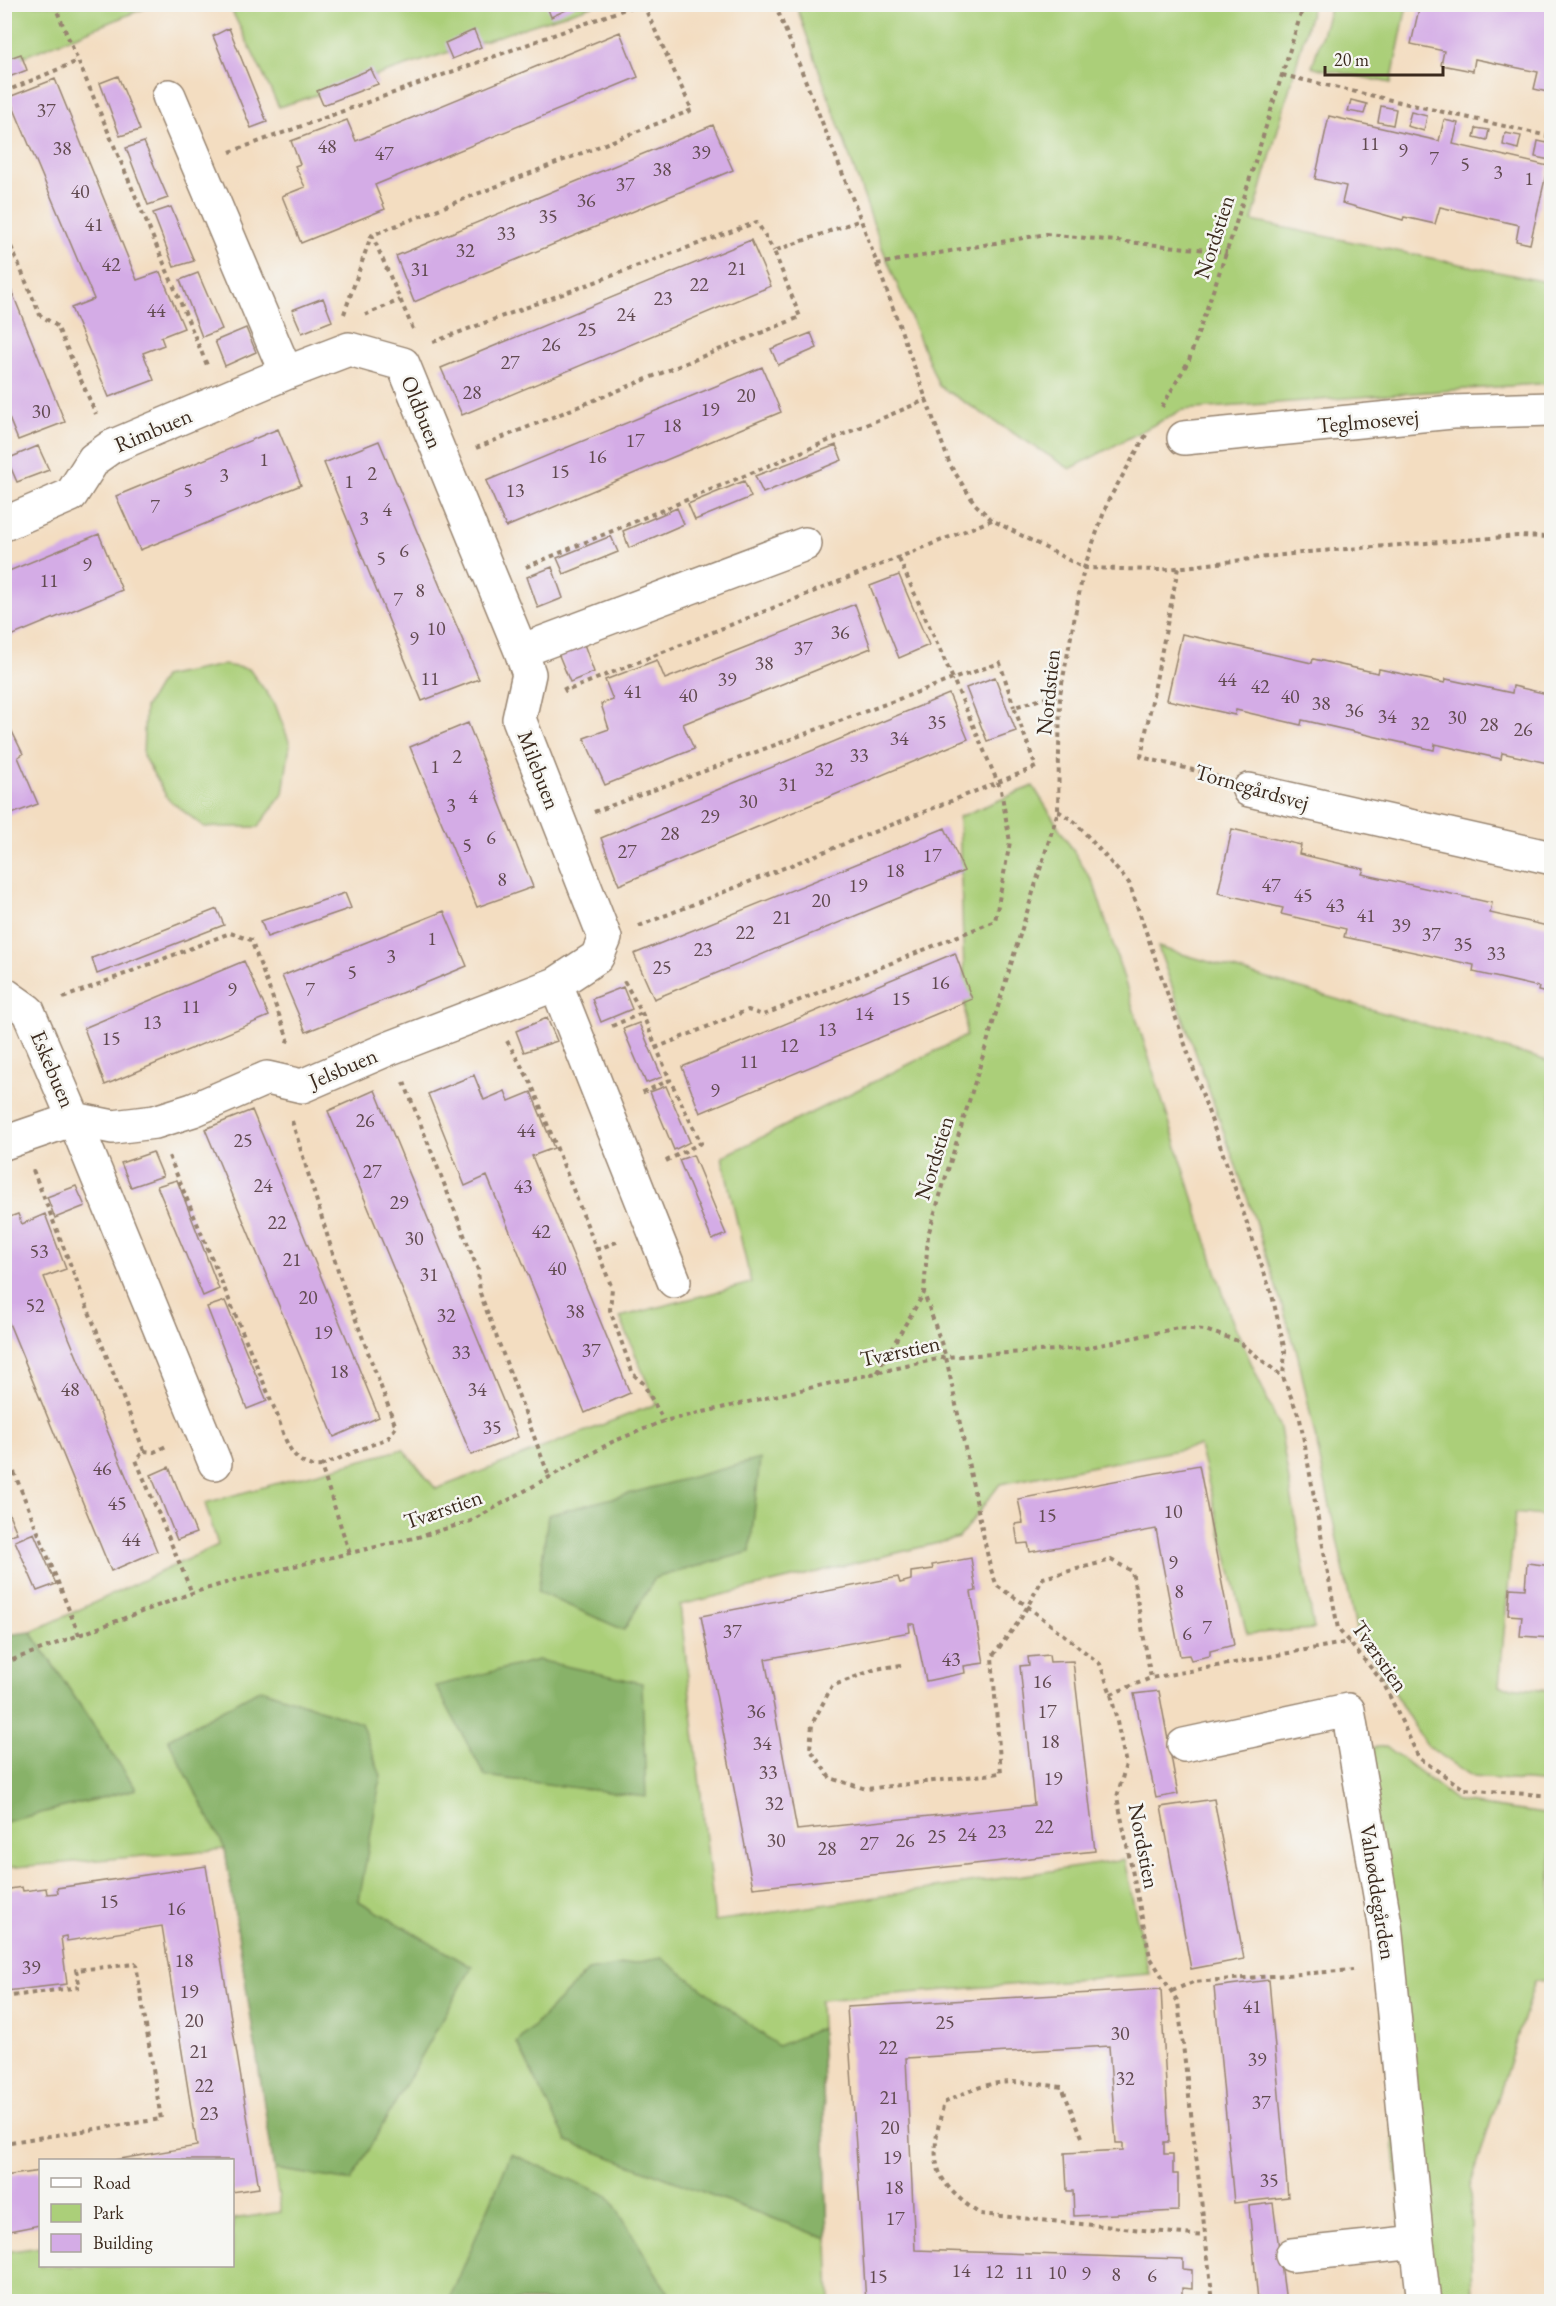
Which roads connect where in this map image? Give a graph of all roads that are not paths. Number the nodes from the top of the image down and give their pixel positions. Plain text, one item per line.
1 (169, 96) dead end
2 (286, 373) junction
3 (1551, 409) edge
4 (1184, 438) dead end
5 (4, 524) edge
6 (805, 544) dead end
7 (521, 651) junction
8 (1249, 790) road end
9 (1551, 858) edge
10 (556, 984) junction
11 (16, 1003) edge
12 (74, 1119) junction
13 (12, 1140) edge
14 (674, 1281) dead end
15 (214, 1463) dead end
16 (1184, 1745) dead end
17 (1417, 2242) junction
18 (1292, 2255) dead end
19 (1424, 2301) edge

1 - 2 street
2 - 5 street, Rimbuen
2 - 7 street, Oldbuen
3 - 4 street, Teglmosevej
6 - 7 street
7 - 10 street, Milebuen
8 - 9 street, Tornegårdsvej
10 - 12 street, Jelsbuen
10 - 14 street
11 - 12 street, Eskebuen
12 - 13 street, Eskebuen
12 - 15 street
16 - 17 street, Valnøddegården
17 - 18 street
17 - 19 street, Valnøddegården

